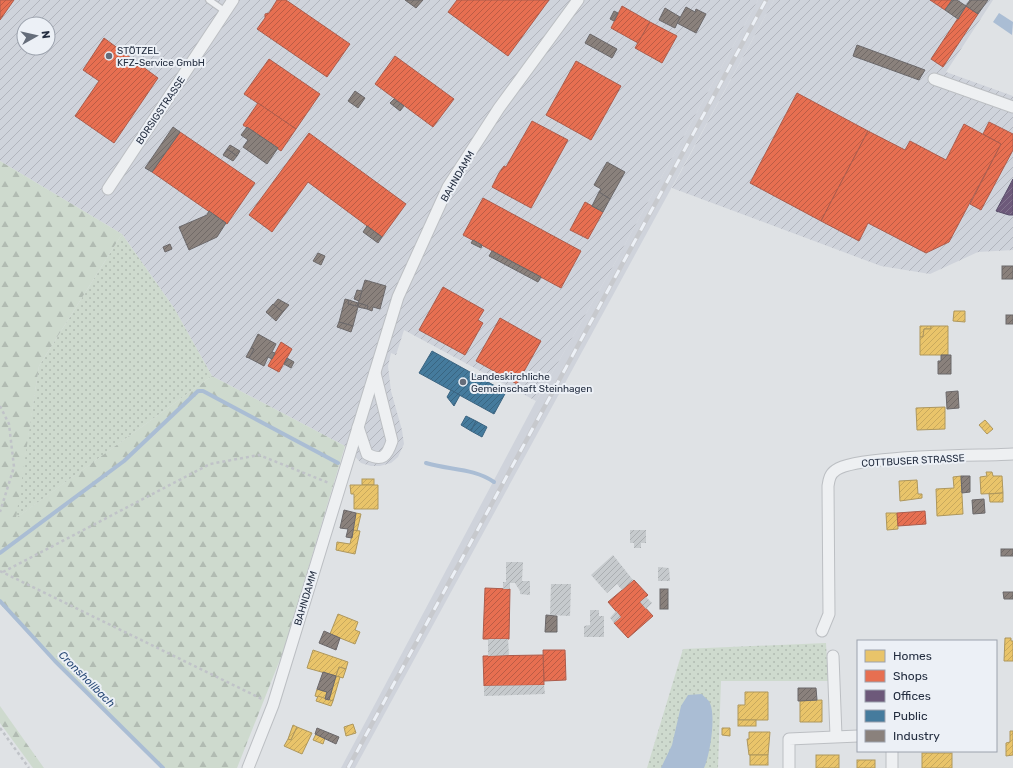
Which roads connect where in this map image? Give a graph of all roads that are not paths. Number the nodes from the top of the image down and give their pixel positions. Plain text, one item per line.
1 (210, 0) edge
2 (233, 0) edge
3 (578, 0) edge
4 (226, 12) junction
5 (934, 79) dead end
6 (1013, 107) edge
7 (108, 189) dead end
8 (375, 372) junction
9 (358, 427) junction
10 (1013, 454) edge
11 (822, 631) dead end
12 (833, 656) dead end
13 (836, 736) junction
14 (857, 736) edge
15 (892, 752) edge
16 (248, 768) edge
17 (789, 768) edge
18 (892, 768) edge

1 - 4 lane
2 - 4 street, BORSIGSTRASSE
3 - 8 street, BAHNDAMM
4 - 7 street, BORSIGSTRASSE
5 - 6 street
8 - 9 street, BAHNDAMM
8 - 9 street
9 - 16 street, BAHNDAMM
10 - 11 street, COTTBUSER STRASSE
12 - 13 street
13 - 14 street
13 - 17 street
15 - 18 street

